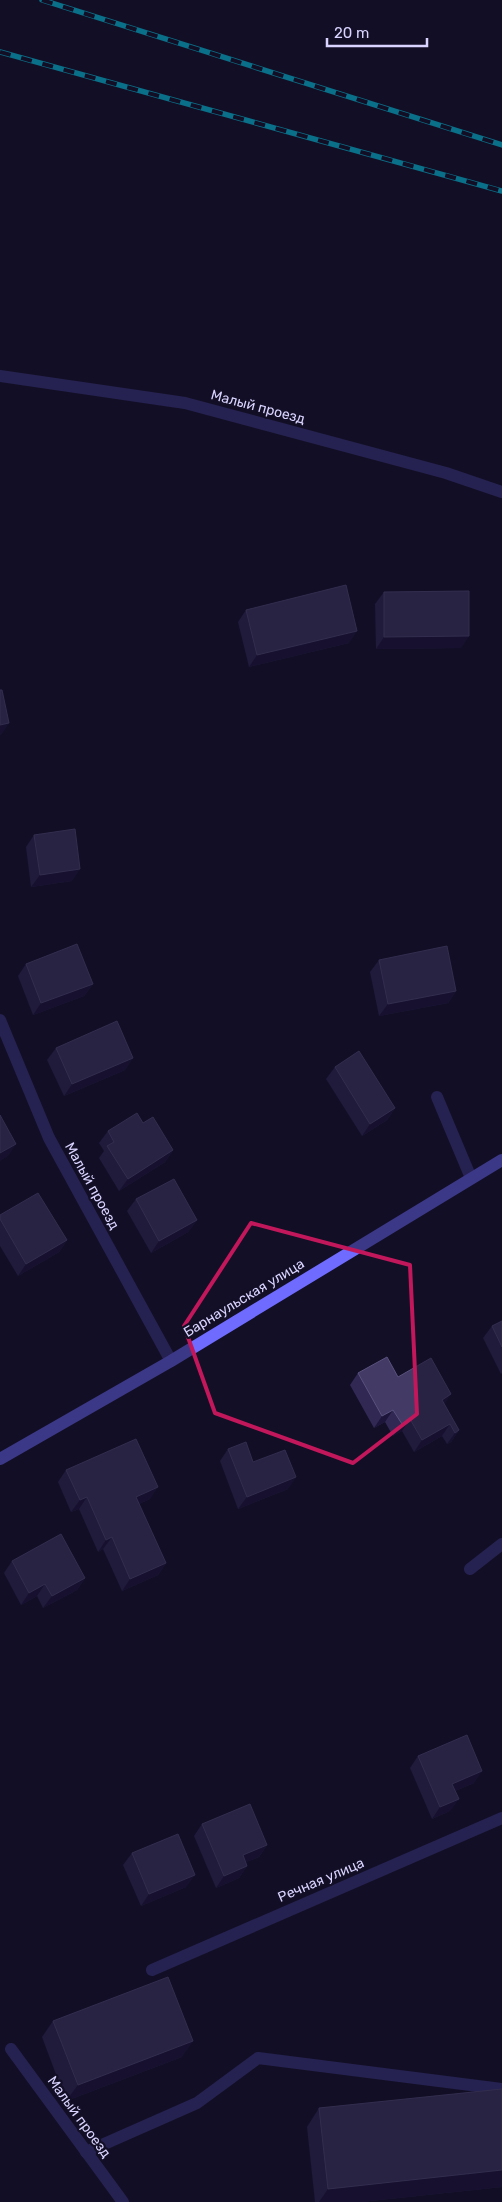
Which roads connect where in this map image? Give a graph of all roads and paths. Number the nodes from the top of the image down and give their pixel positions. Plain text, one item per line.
1 (0, 376) edge
2 (502, 492) edge
3 (0, 1020) edge
4 (437, 1097) dead end
5 (502, 1160) edge
6 (471, 1178) junction
7 (171, 1361) junction
8 (0, 1459) edge
9 (502, 1544) edge
10 (470, 1568) dead end
11 (502, 1818) edge
12 (152, 1970) dead end
13 (11, 2049) dead end
14 (502, 2089) edge
15 (86, 2152) junction
16 (123, 2202) edge

1 - 2 street, Малый проезд
3 - 7 street, Малый проезд
4 - 6 street
5 - 6 street, Барнаульская улица
6 - 7 street, Барнаульская улица
7 - 8 street, Барнаульская улица
9 - 10 street
11 - 12 street, Речная улица
13 - 15 street, Малый проезд
14 - 15 street
15 - 16 street, Малый проезд

